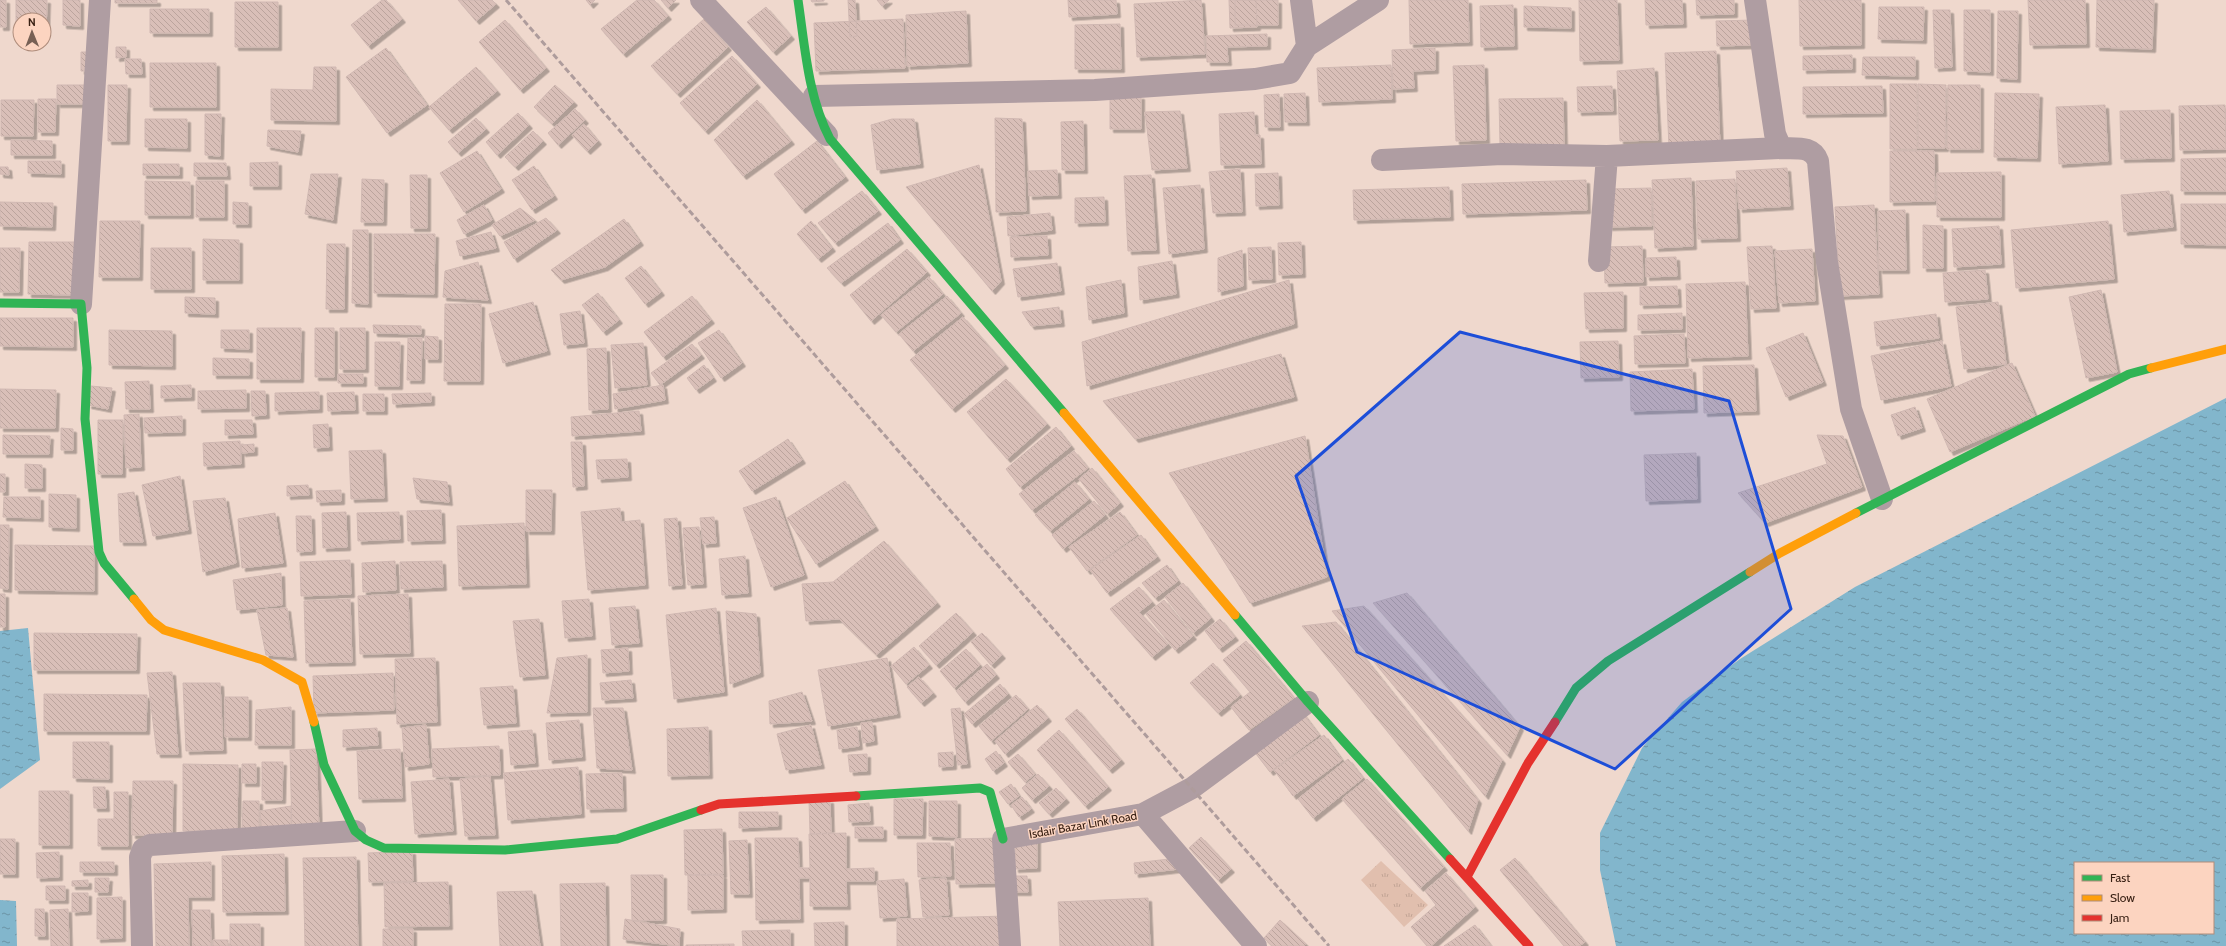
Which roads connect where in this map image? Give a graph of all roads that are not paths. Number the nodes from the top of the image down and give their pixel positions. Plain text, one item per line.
1 (100, 0) edge
2 (701, 0) edge
3 (798, 0) edge
4 (1301, 0) edge
5 (1378, 0) edge
6 (1755, 0) edge
7 (1306, 46) junction
8 (814, 96) junction
9 (830, 139) junction
10 (1781, 148) junction
11 (1607, 156) junction
12 (1382, 160) dead end
13 (1599, 262) dead end
14 (0, 303) edge
15 (81, 304) junction
16 (2226, 349) edge
17 (1882, 499) junction
18 (1308, 702) junction
19 (1143, 814) junction
20 (355, 831) junction
21 (1003, 839) junction
22 (1467, 877) junction
23 (142, 946) edge
24 (1010, 946) edge
25 (1256, 946) edge
26 (1529, 946) edge

1 - 15 street
2 - 9 street
3 - 8 street
4 - 7 street
5 - 7 street
6 - 10 street
7 - 8 street
8 - 9 street
9 - 18 street
10 - 11 street
10 - 17 street
11 - 12 street
11 - 13 street
14 - 15 street
15 - 20 street
16 - 17 street
17 - 22 street
18 - 19 street, Isdair Bazar Link Road
18 - 22 street
19 - 21 street, Isdair Bazar Link Road
19 - 25 street
20 - 21 street
20 - 23 street
21 - 24 street
22 - 26 street

